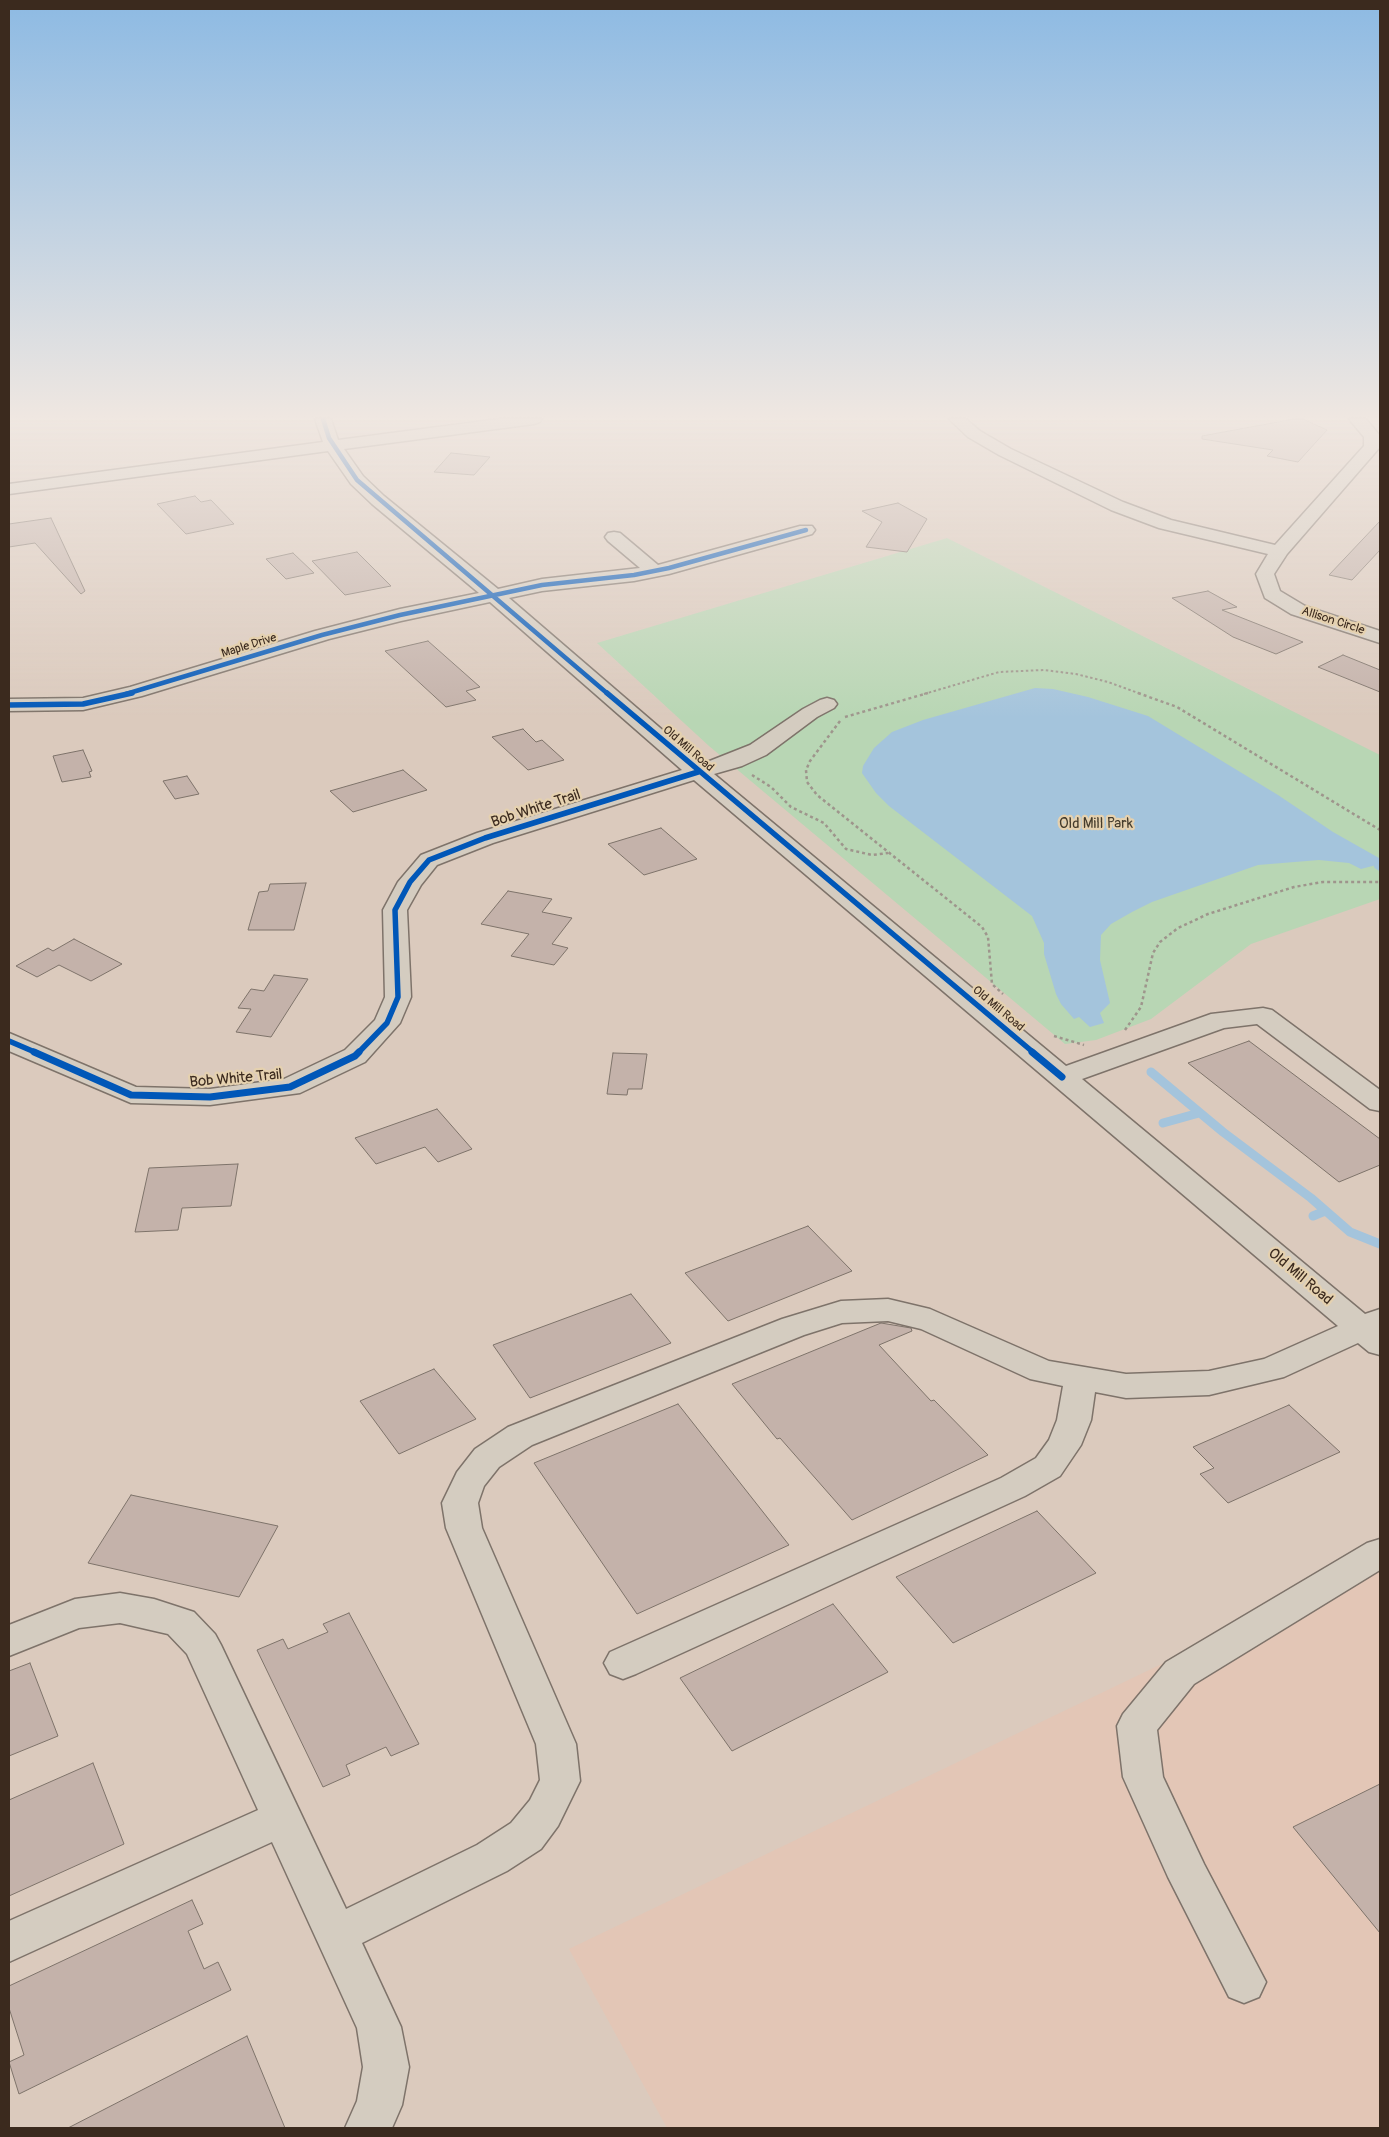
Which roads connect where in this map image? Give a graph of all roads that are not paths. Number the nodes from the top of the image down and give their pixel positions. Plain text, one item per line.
1 (402, 519) edge
2 (1151, 519) edge
3 (1309, 519) edge
4 (806, 530) dead end
5 (614, 537) dead end
6 (1280, 551) junction
7 (654, 571) junction
8 (494, 595) junction
9 (1380, 637) edge
10 (827, 704) dead end
11 (9, 705) edge
12 (698, 772) junction
13 (9, 1041) edge
14 (1062, 1077) junction
15 (1380, 1103) edge
16 (1374, 1331) edge
17 (1081, 1378) junction
18 (1380, 1553) edge
19 (9, 1641) edge
20 (623, 1663) dead end
21 (282, 1818) junction
22 (336, 1935) junction
23 (9, 1942) edge
24 (1244, 1982) dead end
25 (368, 2128) edge

1 - 8 street, Old Mill Road
2 - 6 street
3 - 6 street, Allison Circle
4 - 7 street, Maple Drive
5 - 7 street
6 - 9 street, Allison Circle
7 - 8 street, Maple Drive
8 - 11 street, Maple Drive
8 - 12 street, Old Mill Road
10 - 12 street, Bob White Trail
12 - 13 street, Bob White Trail
12 - 14 street, Old Mill Road
14 - 15 street
14 - 16 street, Old Mill Road
16 - 17 street
17 - 20 street
17 - 22 street
18 - 24 street
19 - 21 street
21 - 22 street
21 - 23 street
22 - 25 street

